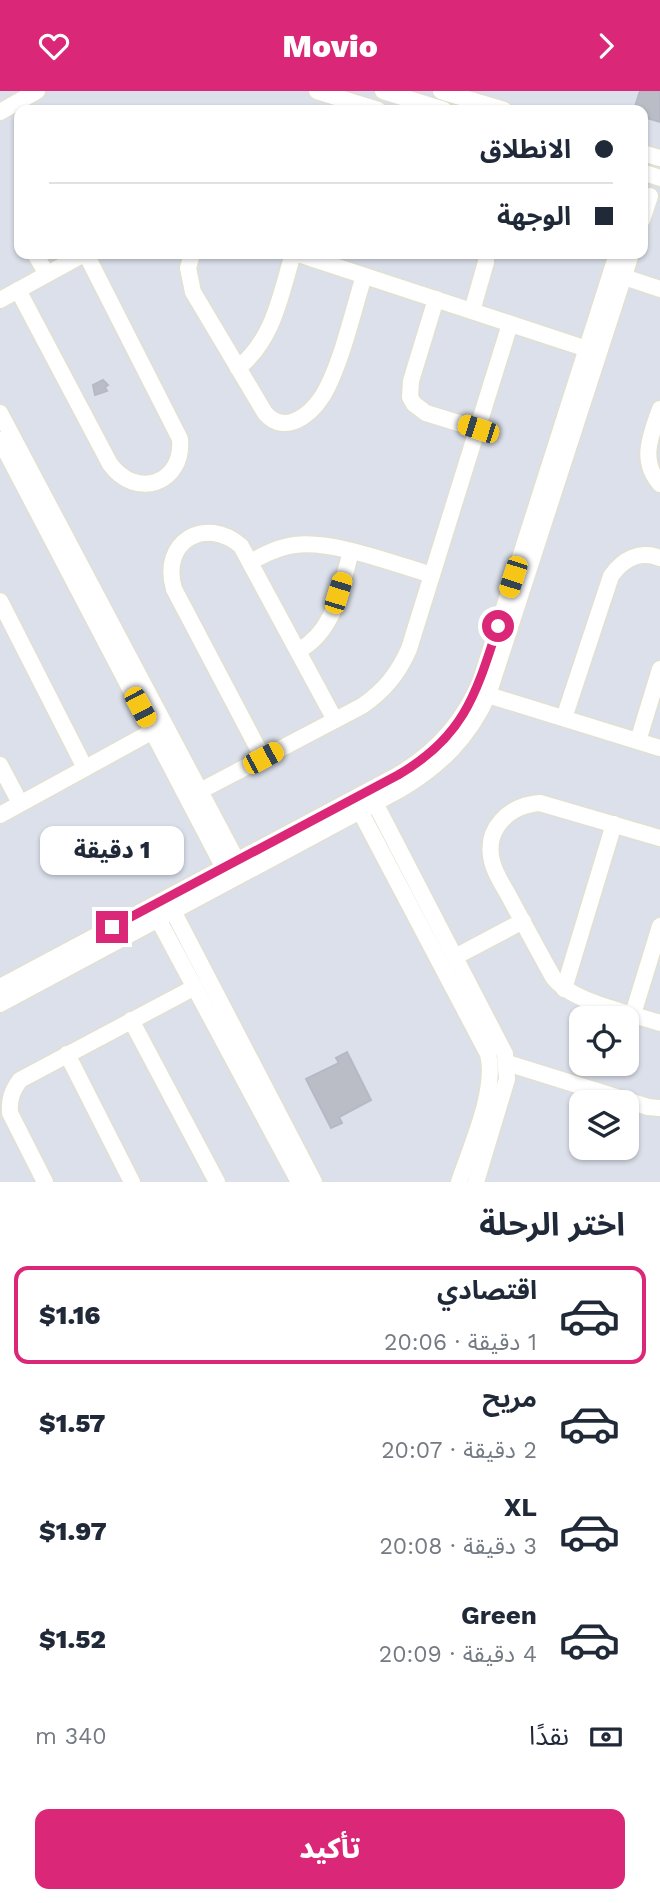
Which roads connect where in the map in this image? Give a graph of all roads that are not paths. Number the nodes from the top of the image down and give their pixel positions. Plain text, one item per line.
1 (37, 91) edge
2 (317, 91) edge
3 (383, 91) edge
4 (441, 91) edge
5 (362, 105) edge
6 (428, 105) edge
7 (487, 105) edge
8 (0, 112) edge
9 (39, 259) edge
10 (76, 259) edge
11 (88, 259) edge
12 (191, 259) edge
13 (293, 259) edge
14 (311, 259) edge
15 (486, 259) edge
16 (615, 259) edge
17 (629, 259) edge
18 (47, 274) junction
19 (364, 276) junction
20 (624, 277) junction
21 (660, 289) edge
22 (18, 290) junction
23 (436, 299) junction
24 (0, 300) edge
25 (472, 311) junction
26 (510, 324) junction
27 (587, 349) junction
28 (238, 368) junction
29 (660, 409) edge
30 (0, 413) edge
31 (478, 429) junction
32 (4, 438) edge
33 (660, 484) edge
34 (351, 552) junction
35 (660, 558) edge
36 (250, 562) junction
37 (432, 575) junction
38 (0, 601) edge
39 (96, 608) junction
40 (298, 651) junction
41 (660, 669) edge
42 (488, 695) junction
43 (564, 719) junction
44 (335, 720) junction
45 (153, 731) junction
46 (638, 741) junction
47 (660, 748) edge
48 (263, 758) junction
49 (0, 765) edge
50 (85, 768) junction
51 (200, 790) junction
52 (20, 803) junction
53 (375, 803) junction
54 (360, 811) junction
55 (0, 815) edge
56 (614, 824) junction
57 (660, 838) edge
58 (231, 864) junction
59 (166, 915) junction
60 (523, 921) junction
61 (660, 926) edge
62 (455, 957) junction
63 (0, 987) edge
64 (195, 987) junction
65 (564, 989) junction
66 (0, 1004) edge
67 (608, 1006) edge
68 (635, 1006) edge
69 (639, 1016) edge
70 (131, 1020) junction
71 (660, 1023) edge
72 (66, 1054) junction
73 (507, 1063) junction
74 (660, 1108) edge
75 (45, 1182) edge
76 (132, 1182) edge
77 (217, 1182) edge
78 (299, 1182) edge
79 (314, 1182) edge
80 (459, 1182) edge
81 (476, 1182) edge

1 - 8 street
2 - 5 street
3 - 6 street
4 - 7 street
9 - 18 street
10 - 18 street
11 - 22 street
12 - 28 street
13 - 28 street
14 - 19 street
15 - 25 street
16 - 27 street
17 - 20 street
18 - 22 street
19 - 23 street
19 - 28 street
20 - 21 street
20 - 42 street
22 - 24 street
23 - 25 street
23 - 31 street
25 - 26 street
26 - 27 street
26 - 31 street
27 - 58 street
29 - 33 street
30 - 32 street
31 - 37 street
32 - 39 street
34 - 36 street
34 - 37 street
34 - 40 street
35 - 43 street
36 - 40 street
36 - 48 street
37 - 44 street
38 - 50 street
39 - 45 street
39 - 51 street
40 - 44 street
41 - 46 street
42 - 43 street
42 - 53 street
43 - 46 street
44 - 48 street
45 - 50 street
45 - 58 street
46 - 47 street
48 - 51 street
49 - 52 street
50 - 52 street
51 - 58 street
52 - 55 street
53 - 54 street
53 - 62 street
54 - 59 street
54 - 80 street
56 - 57 street
56 - 60 street
56 - 65 street
58 - 63 street
59 - 64 street
59 - 66 street
59 - 79 street
60 - 62 street
60 - 65 street
61 - 68 street
62 - 73 street
64 - 70 street
64 - 78 street
65 - 67 street
69 - 71 street
70 - 72 street
70 - 77 street
72 - 75 street
72 - 76 street
73 - 74 street
73 - 81 street

